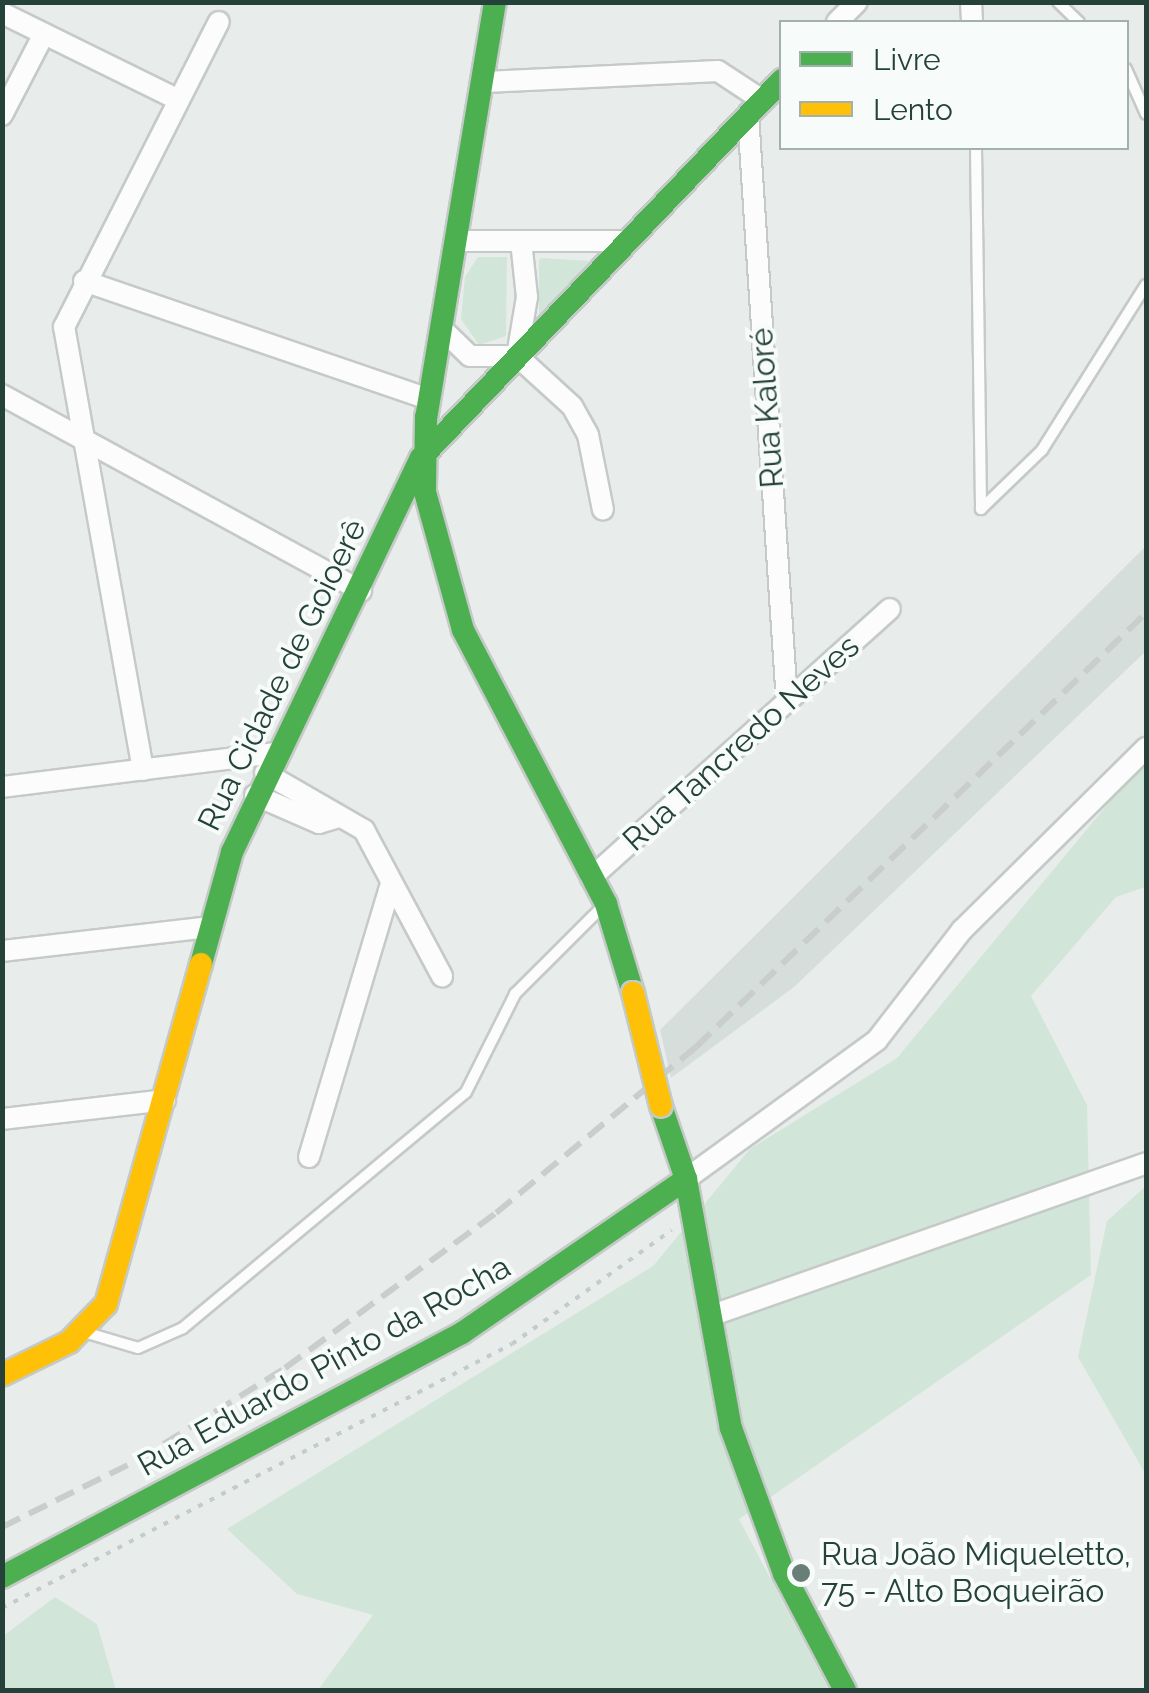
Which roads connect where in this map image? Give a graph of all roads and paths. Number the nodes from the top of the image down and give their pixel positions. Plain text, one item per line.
1 (495, 2) edge
2 (1058, 2) edge
3 (2, 13) edge
4 (1077, 20) edge
5 (220, 22) dead end
6 (44, 34) junction
7 (1129, 76) edge
8 (485, 82) junction
9 (779, 83) edge
10 (180, 100) junction
11 (755, 108) junction
12 (1146, 114) edge
13 (2, 115) edge
14 (976, 150) edge
15 (462, 240) junction
16 (521, 241) junction
17 (625, 241) junction
18 (84, 281) junction
19 (1146, 285) edge
20 (444, 331) junction
21 (517, 356) junction
22 (2, 396) edge
23 (429, 398) junction
24 (81, 438) junction
25 (421, 458) junction
26 (603, 510) dead end
27 (362, 591) junction
28 (890, 608) dead end
29 (787, 702) junction
30 (1146, 748) edge
31 (142, 770) junction
32 (265, 774) junction
33 (2, 787) edge
34 (591, 878) junction
35 (391, 883) junction
36 (606, 904) junction
37 (210, 927) junction
38 (2, 951) edge
39 (442, 976) dead end
40 (165, 1100) junction
41 (2, 1119) edge
42 (309, 1157) dead end
43 (1146, 1162) edge
44 (686, 1178) junction
45 (682, 1222) dead end
46 (710, 1316) junction
47 (84, 1332) junction
48 (2, 1350) edge
49 (11, 1372) edge
50 (2, 1577) edge
51 (2, 1608) edge
52 (845, 1690) edge

1 - 8 main road
2 - 4 lane
3 - 6 street
5 - 10 street
6 - 10 street
6 - 13 street
7 - 12 lane
8 - 11 street
8 - 15 main road
9 - 11 main road, Rua Cidade de Goioerê
10 - 18 street
11 - 17 main road, Rua Cidade de Goioerê
11 - 29 street, Rua Kaloré
14 - 19 lane
15 - 16 street
15 - 20 main road
16 - 17 street
16 - 21 street
17 - 21 main road, Rua Cidade de Goioerê
18 - 23 street
18 - 24 street
20 - 21 street
20 - 23 main road
21 - 25 main road, Rua Cidade de Goioerê
21 - 26 street
22 - 24 street
23 - 25 main road
24 - 27 street
24 - 31 street
25 - 27 main road, Rua Cidade de Goioerê
25 - 34 main road
27 - 32 main road, Rua Cidade de Goioerê
28 - 29 street, Rua Tancredo Neves
29 - 34 street, Rua Tancredo Neves
30 - 44 street
31 - 32 street
31 - 33 street
32 - 35 street
32 - 37 main road, Rua Cidade de Goioerê
34 - 36 main road
35 - 39 street
35 - 42 street
36 - 44 main road, bridge
36 - 47 lane
37 - 38 street
37 - 40 main road, Rua Cidade de Goioerê
40 - 41 street
40 - 47 main road, Rua Cidade de Goioerê
43 - 46 street
44 - 46 main road
44 - 50 main road, Rua Eduardo Pinto da Rocha
45 - 51 path
46 - 52 main road
47 - 49 main road
48 - 49 street

